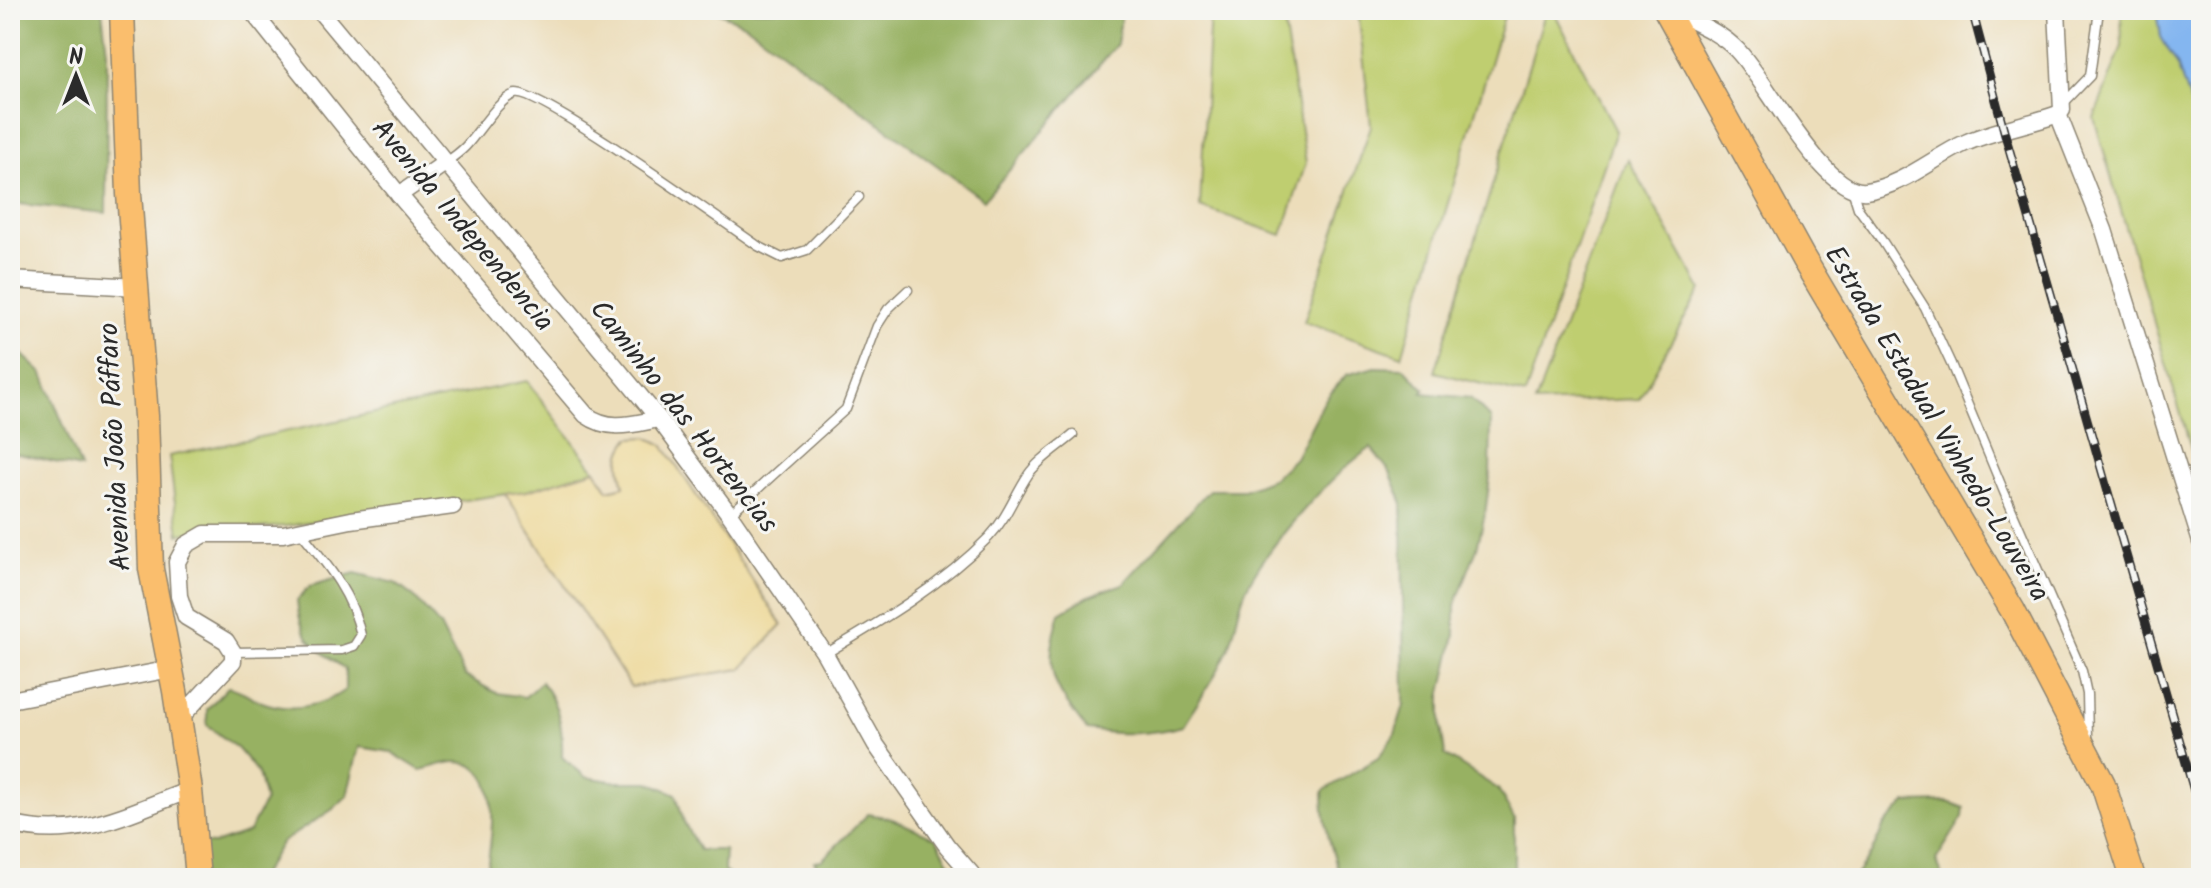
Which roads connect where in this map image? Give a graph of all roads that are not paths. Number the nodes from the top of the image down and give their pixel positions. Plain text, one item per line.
1 (122, 10) edge
2 (251, 10) edge
3 (319, 10) edge
4 (1668, 10) edge
5 (2057, 10) edge
6 (2099, 10) edge
7 (2060, 109) junction
8 (445, 163) junction
9 (1852, 189) junction
10 (399, 195) junction
11 (859, 197) dead end
12 (10, 280) edge
13 (138, 287) junction
14 (908, 290) dead end
15 (659, 419) junction
16 (1073, 435) dead end
17 (453, 506) dead end
18 (730, 515) junction
19 (300, 531) junction
20 (2201, 542) edge
21 (233, 652) junction
22 (825, 654) junction
23 (171, 669) junction
24 (10, 700) edge
25 (179, 719) junction
26 (2088, 757) junction
27 (190, 790) junction
28 (10, 824) edge
29 (198, 878) edge
30 (975, 878) edge
31 (2133, 878) edge

1 - 13 main road, Avenida João Páffaro
2 - 10 street, Avenida Independencia
3 - 8 street, Caminho das Hortencias
4 - 9 street
4 - 26 main road, Estrada Estadual Vinhedo-Louveira
5 - 7 street
6 - 7 lane
7 - 9 street
7 - 20 street
8 - 10 street
8 - 11 lane
8 - 15 street, Caminho das Hortencias
9 - 26 lane
10 - 15 street, Avenida Independencia
12 - 13 street
13 - 23 main road, Avenida João Páffaro
14 - 18 lane
15 - 18 street, Caminho das Hortencias
16 - 22 lane
17 - 19 street
18 - 22 street, Caminho das Hortencias
19 - 21 street
19 - 21 lane
21 - 25 street
22 - 30 street, Caminho das Hortencias
23 - 24 street
23 - 25 main road, Avenida João Páffaro
25 - 27 main road, Avenida João Páffaro
26 - 31 main road, Estrada Estadual Vinhedo-Louveira
27 - 28 street
27 - 29 main road, Avenida João Páffaro

